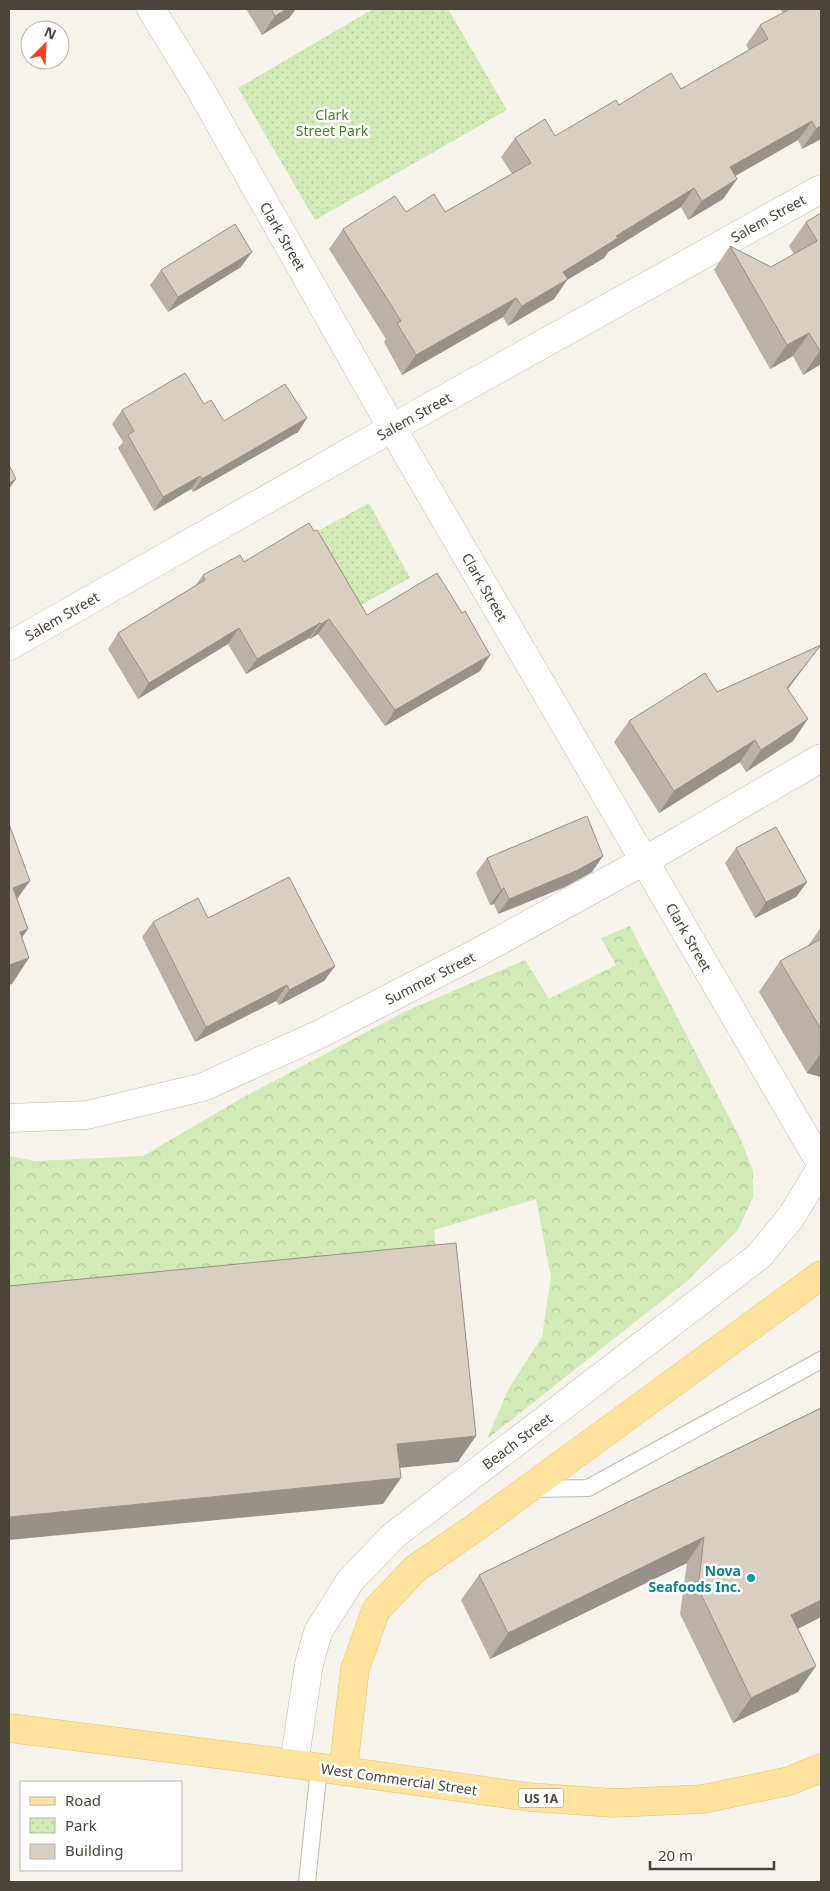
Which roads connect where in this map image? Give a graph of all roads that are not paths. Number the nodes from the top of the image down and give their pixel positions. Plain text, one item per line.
1 (151, 9) edge
2 (821, 189) edge
3 (392, 428) junction
4 (9, 646) edge
5 (821, 758) edge
6 (644, 861) junction
7 (9, 1118) edge
8 (821, 1166) edge
9 (821, 1275) edge
10 (821, 1360) edge
11 (528, 1489) junction
12 (9, 1728) edge
13 (319, 1768) junction
14 (821, 1768) edge
15 (307, 1882) edge

1 - 3 street, Clark Street
2 - 3 street, Salem Street
3 - 4 street, Salem Street
3 - 6 street, Clark Street
5 - 6 street, Summer Street
6 - 7 street, Summer Street
6 - 8 street, Clark Street
8 - 13 street, Beach Street
9 - 11 main road
10 - 11 lane
11 - 13 main road
12 - 13 main road, West Commercial Street / US 1A
13 - 14 main road, West Commercial Street / US 1A
13 - 15 lane

